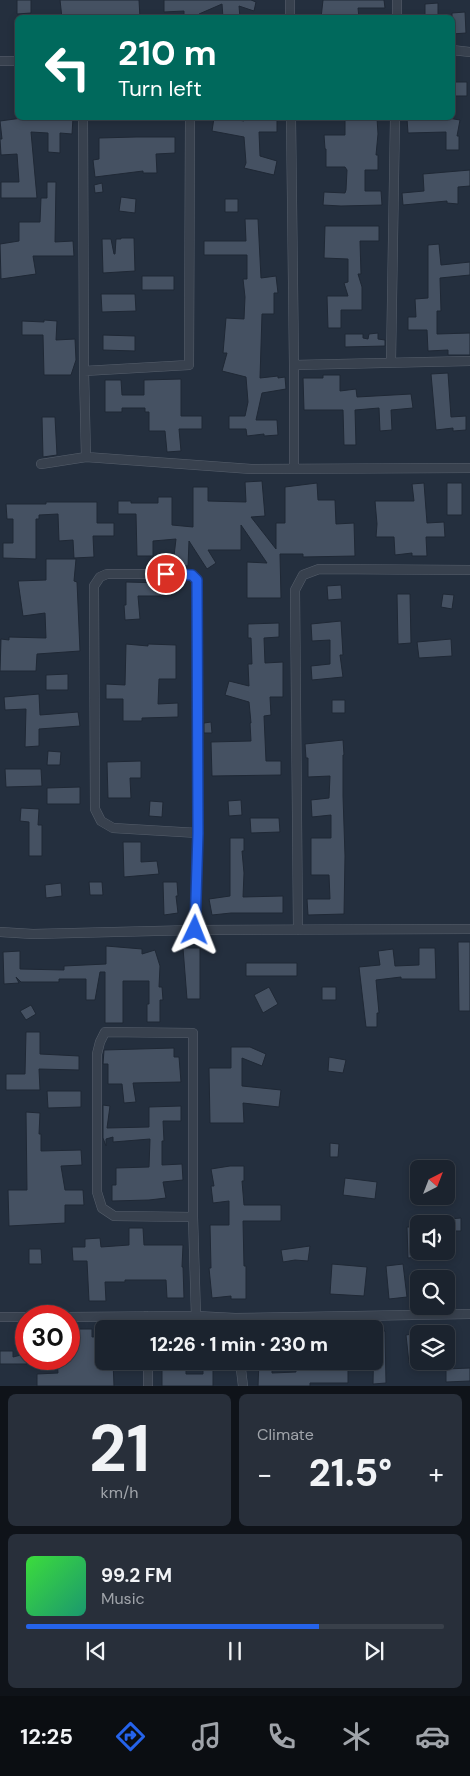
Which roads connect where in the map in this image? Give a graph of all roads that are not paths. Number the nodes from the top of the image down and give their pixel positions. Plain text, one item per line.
1 (290, 0) edge
2 (397, 0) edge
3 (290, 15) edge
4 (397, 15) edge
5 (455, 50) edge
6 (470, 52) edge
7 (0, 61) edge
8 (15, 61) edge
9 (83, 120) edge
10 (190, 120) edge
11 (291, 120) edge
12 (396, 120) edge
13 (470, 361) edge
14 (391, 362) junction
15 (294, 365) junction
16 (84, 371) junction
17 (86, 457) junction
18 (41, 464) dead end
19 (294, 468) junction
20 (470, 468) edge
21 (470, 570) edge
22 (198, 833) junction
23 (470, 929) edge
24 (195, 930) junction
25 (298, 930) junction
26 (0, 932) edge
27 (193, 1217) junction
28 (470, 1314) edge
29 (146, 1316) junction
30 (196, 1316) junction
31 (0, 1317) edge
32 (15, 1317) edge
33 (80, 1317) edge
34 (234, 1318) joint
35 (146, 1320) edge
36 (148, 1370) edge
37 (241, 1370) edge
38 (148, 1386) edge
39 (243, 1386) edge

1 - 3 street
2 - 4 street
5 - 6 street
7 - 8 street
9 - 16 street
10 - 16 street
11 - 15 street
12 - 14 street
13 - 14 street
14 - 15 street
15 - 19 street
16 - 17 street
17 - 18 street
17 - 19 street
19 - 20 street
21 - 25 street
22 - 22 street
22 - 24 street
23 - 25 street
24 - 25 street
24 - 26 street
27 - 27 street
27 - 30 street
28 - 34 street
29 - 30 street
29 - 33 street
29 - 35 street
30 - 34 street
31 - 32 street
36 - 38 street
37 - 39 street

